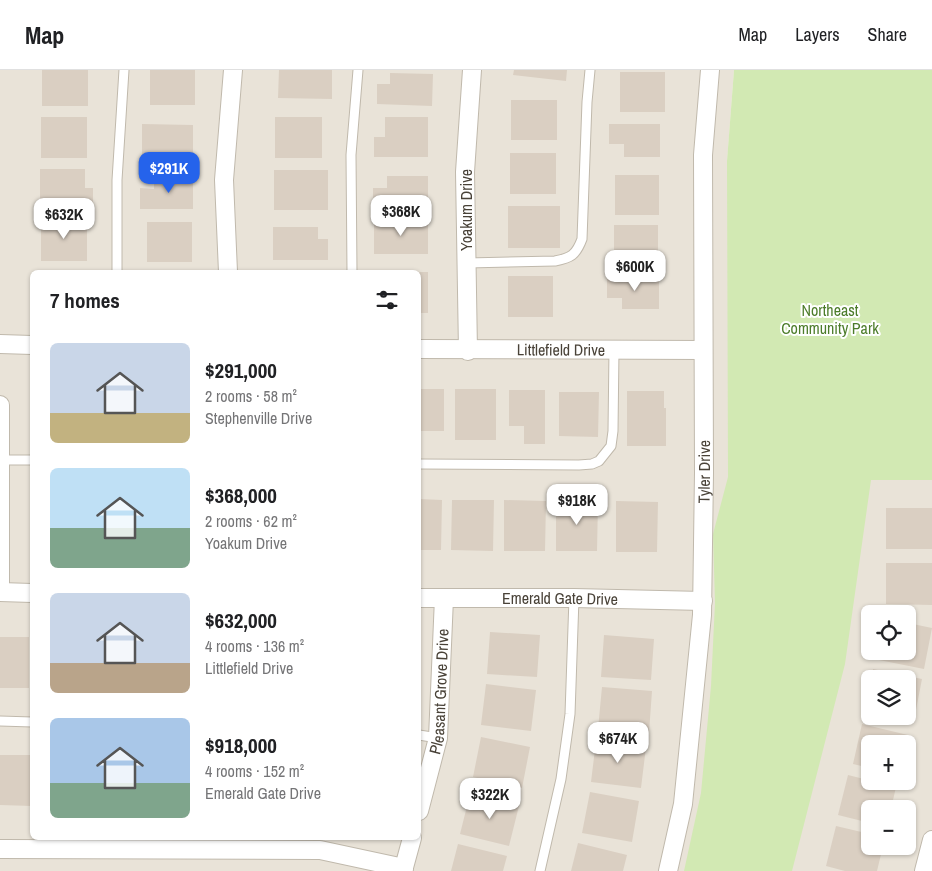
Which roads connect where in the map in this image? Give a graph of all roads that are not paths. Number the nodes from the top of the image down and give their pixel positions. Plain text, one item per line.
1 (124, 70) edge
2 (233, 70) edge
3 (358, 70) edge
4 (472, 70) edge
5 (590, 70) edge
6 (710, 70) edge
7 (467, 263) junction
8 (117, 270) edge
9 (228, 270) edge
10 (352, 270) edge
11 (0, 344) edge
12 (30, 345) edge
13 (421, 349) edge
14 (614, 350) junction
15 (703, 350) junction
16 (468, 351) junction
17 (0, 405) edge
18 (1, 460) edge
19 (30, 460) edge
20 (421, 464) edge
21 (0, 592) edge
22 (30, 593) edge
23 (421, 598) edge
24 (444, 598) junction
25 (574, 598) junction
26 (703, 601) junction
27 (0, 721) edge
28 (30, 722) edge
29 (421, 735) edge
30 (438, 738) junction
31 (421, 803) edge
32 (411, 840) edge
33 (932, 840) edge
34 (0, 850) edge
35 (403, 869) edge
36 (540, 871) edge
37 (668, 871) edge
38 (924, 871) edge

1 - 8 lane
2 - 9 street
3 - 10 lane
4 - 7 street, Yoakum Drive
5 - 7 lane
6 - 15 street, Tyler Drive
7 - 16 street, Yoakum Drive
11 - 12 street
13 - 16 street, Littlefield Drive
14 - 15 street, Littlefield Drive
14 - 16 street, Littlefield Drive
14 - 20 lane
15 - 26 street, Tyler Drive
17 - 18 street
18 - 19 lane
18 - 21 street
21 - 22 street
23 - 24 street, Emerald Gate Drive
24 - 25 street, Emerald Gate Drive
24 - 30 street, Pleasant Grove Drive
25 - 26 street, Emerald Gate Drive
25 - 36 lane
26 - 37 street, Tyler Drive
27 - 28 lane
29 - 30 lane
30 - 31 street, Pleasant Grove Drive
32 - 35 street
33 - 38 street
34 - 35 street

